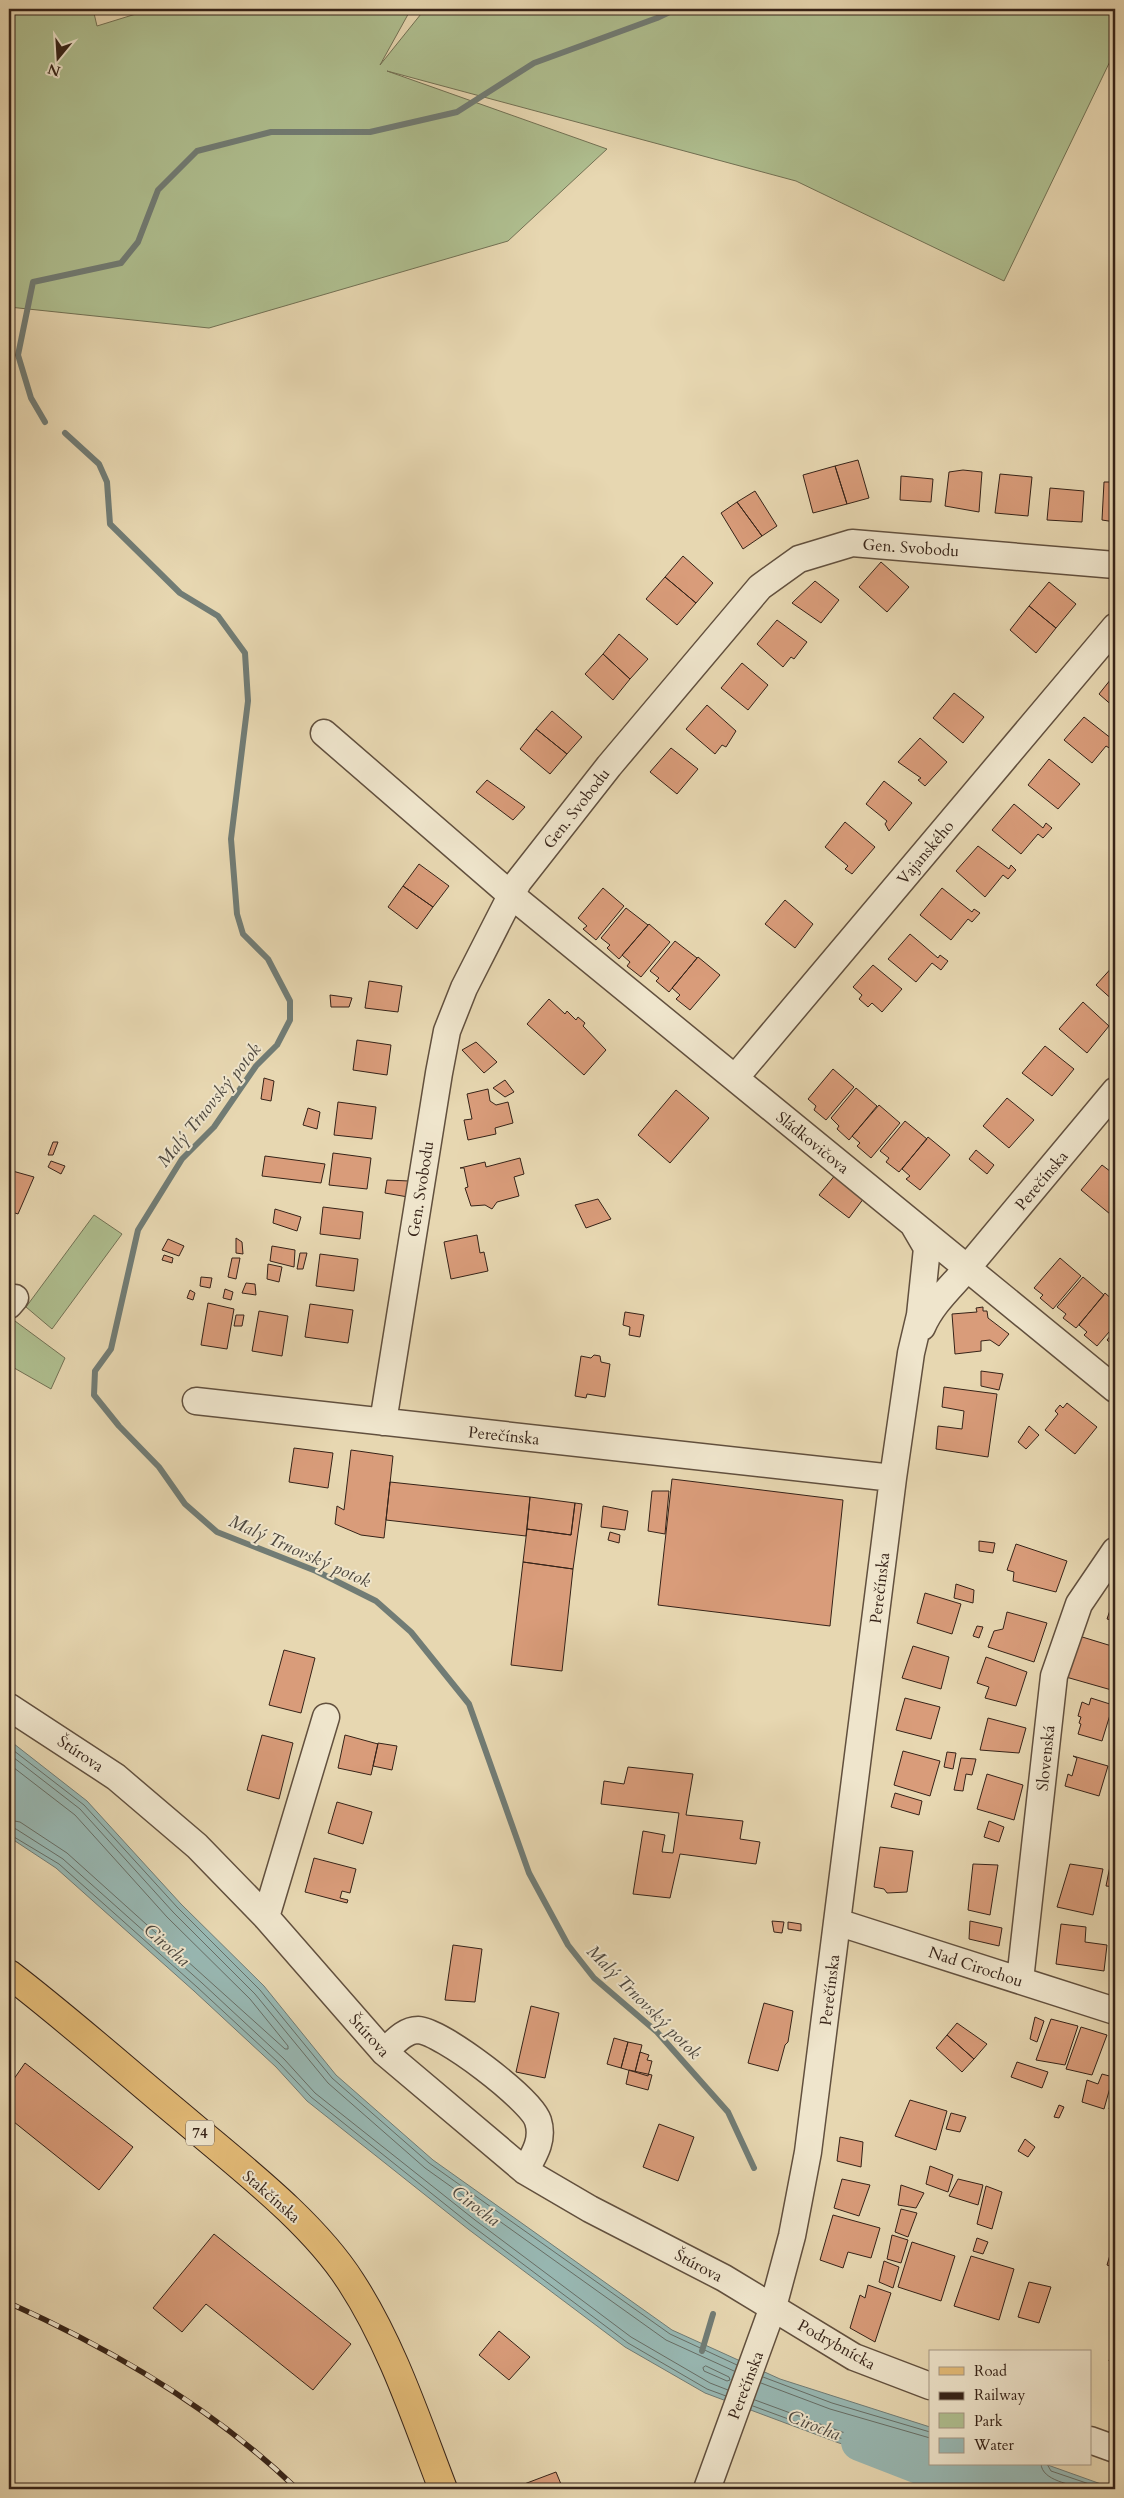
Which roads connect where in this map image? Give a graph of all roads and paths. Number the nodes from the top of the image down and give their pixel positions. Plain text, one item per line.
1 (1115, 565) edge
2 (1115, 627) edge
3 (324, 733) dead end
4 (512, 895) junction
5 (735, 1078) junction
6 (1115, 1091) edge
7 (913, 1224) junction
8 (924, 1277) junction
9 (961, 1277) junction
10 (912, 1305) junction
11 (911, 1353) junction
12 (1115, 1389) edge
13 (196, 1401) dead end
14 (383, 1422) junction
15 (893, 1478) junction
16 (1115, 1551) edge
17 (9, 1707) edge
18 (326, 1717) dead end
19 (266, 1917) junction
20 (837, 1922) junction
21 (9, 1974) edge
22 (1020, 1980) junction
23 (1115, 2011) edge
24 (384, 2052) junction
25 (525, 2171) junction
26 (770, 2317) junction
27 (929, 2386) edge
28 (1092, 2441) edge
29 (1115, 2449) edge
30 (443, 2489) edge
31 (707, 2489) edge

1 - 4 street, Gen. Svobodu
2 - 5 street, Vajanského
3 - 4 street, Sládkovičova
4 - 5 street, Sládkovičova
4 - 14 street, Gen. Svobodu
5 - 7 street, Sládkovičova
6 - 9 street, Perečínska
7 - 8 street, Perečínska
7 - 9 street, Sládkovičova
7 - 10 street, Perečínska
8 - 9 street
8 - 10 street, Perečínska
8 - 11 street, Perečínska
9 - 11 street, Perečínska
9 - 12 street, Sládkovičova
10 - 11 street, Perečínska
11 - 15 street, Perečínska
13 - 14 street, Perečínska
14 - 15 street, Perečínska
15 - 20 street, Perečínska
16 - 22 street, Slovenská
17 - 19 street, Štúrova
18 - 19 street
19 - 24 street, Štúrova
20 - 22 street, Nad Cirochou
20 - 26 street, Perečínska
21 - 30 main road, Stakčínska / 74
22 - 23 street, Nad Cirochou
24 - 25 street, Štúrova
24 - 25 street
25 - 26 street, Štúrova
26 - 27 street, Podrybnícka
26 - 31 street, Perečínska
28 - 29 street

